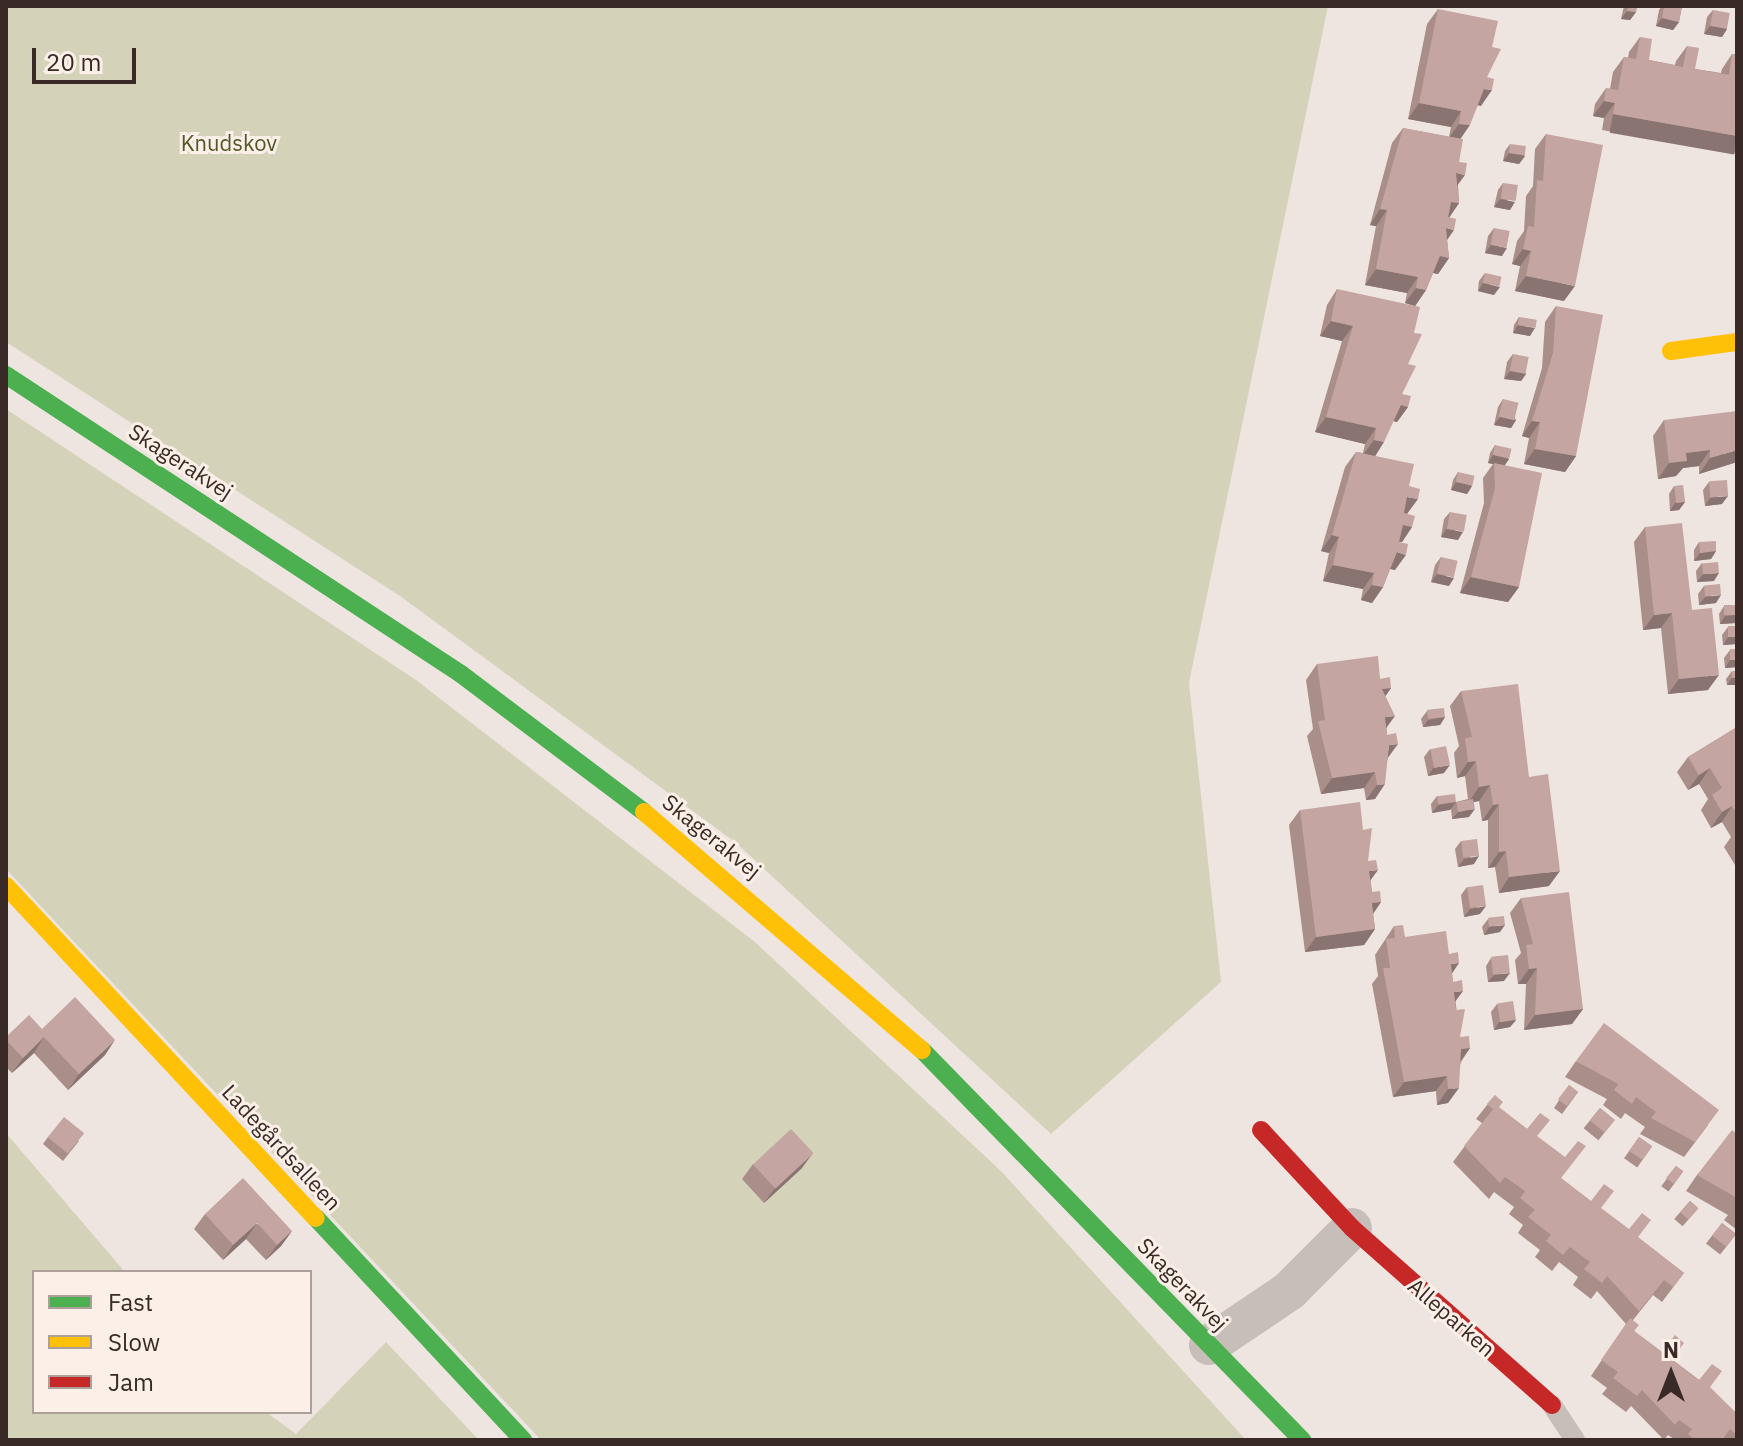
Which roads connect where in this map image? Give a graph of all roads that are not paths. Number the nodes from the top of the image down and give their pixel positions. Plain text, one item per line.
1 (1737, 342) edge
2 (1671, 351) dead end
3 (6, 375) edge
4 (6, 886) edge
5 (1261, 1130) dead end
6 (1352, 1228) junction
7 (1289, 1291) junction
8 (1209, 1345) junction
9 (1239, 1377) junction
10 (1552, 1405) joint
11 (523, 1440) edge
12 (1302, 1440) edge
13 (1575, 1440) edge

1 - 2 street
3 - 8 street, Skagerakvej
4 - 11 street, Ladegårdsalleen
5 - 6 street, Alleparken
6 - 7 street
6 - 10 street, Alleparken
7 - 8 street
7 - 9 street
8 - 9 street, Skagerakvej
9 - 12 street, Skagerakvej
10 - 13 lane

